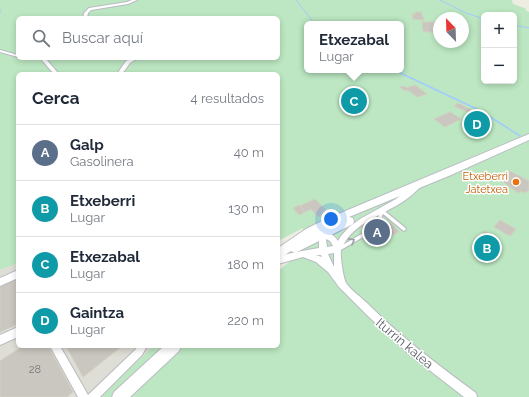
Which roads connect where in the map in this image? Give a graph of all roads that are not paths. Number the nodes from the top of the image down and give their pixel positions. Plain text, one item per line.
1 (135, 0) edge
2 (85, 16) edge
3 (0, 51) edge
4 (16, 55) edge
5 (44, 60) edge
6 (132, 60) edge
7 (55, 72) edge
8 (120, 72) edge
9 (529, 137) edge
10 (419, 184) junction
11 (352, 212) junction
12 (382, 212) junction
13 (377, 228) dead end
14 (404, 229) dead end
15 (307, 234) junction
16 (324, 234) junction
17 (365, 234) dead end
18 (338, 249) junction
19 (324, 251) junction
20 (280, 253) edge
21 (302, 254) junction
22 (280, 258) edge
23 (280, 259) edge
24 (334, 274) junction
25 (16, 275) edge
26 (0, 282) edge
27 (342, 284) junction
28 (16, 333) edge
29 (0, 340) edge
30 (56, 348) edge
31 (142, 348) edge
32 (172, 348) edge
33 (84, 397) edge
34 (93, 397) edge
35 (119, 397) edge
36 (472, 397) edge

1 - 2 street
3 - 4 street
5 - 7 street
6 - 8 street
9 - 10 main road
10 - 11 main road
10 - 12 street
10 - 16 main road
11 - 15 main road
11 - 16 main road
12 - 13 lane
12 - 14 lane
12 - 18 street
15 - 16 main road
15 - 20 main road
16 - 18 street
16 - 19 street, Iturrin kalea
16 - 22 main road
18 -> 17 lane
18 - 19 street
18 - 27 street
19 - 21 street
19 - 24 street, Iturrin kalea
21 - 23 street
21 - 24 street, Iturrin kalea
24 - 27 street, Iturrin kalea
25 - 26 street
27 - 36 street, Iturrin kalea
28 - 29 street
30 - 33 street
31 - 34 street
32 - 35 main road

